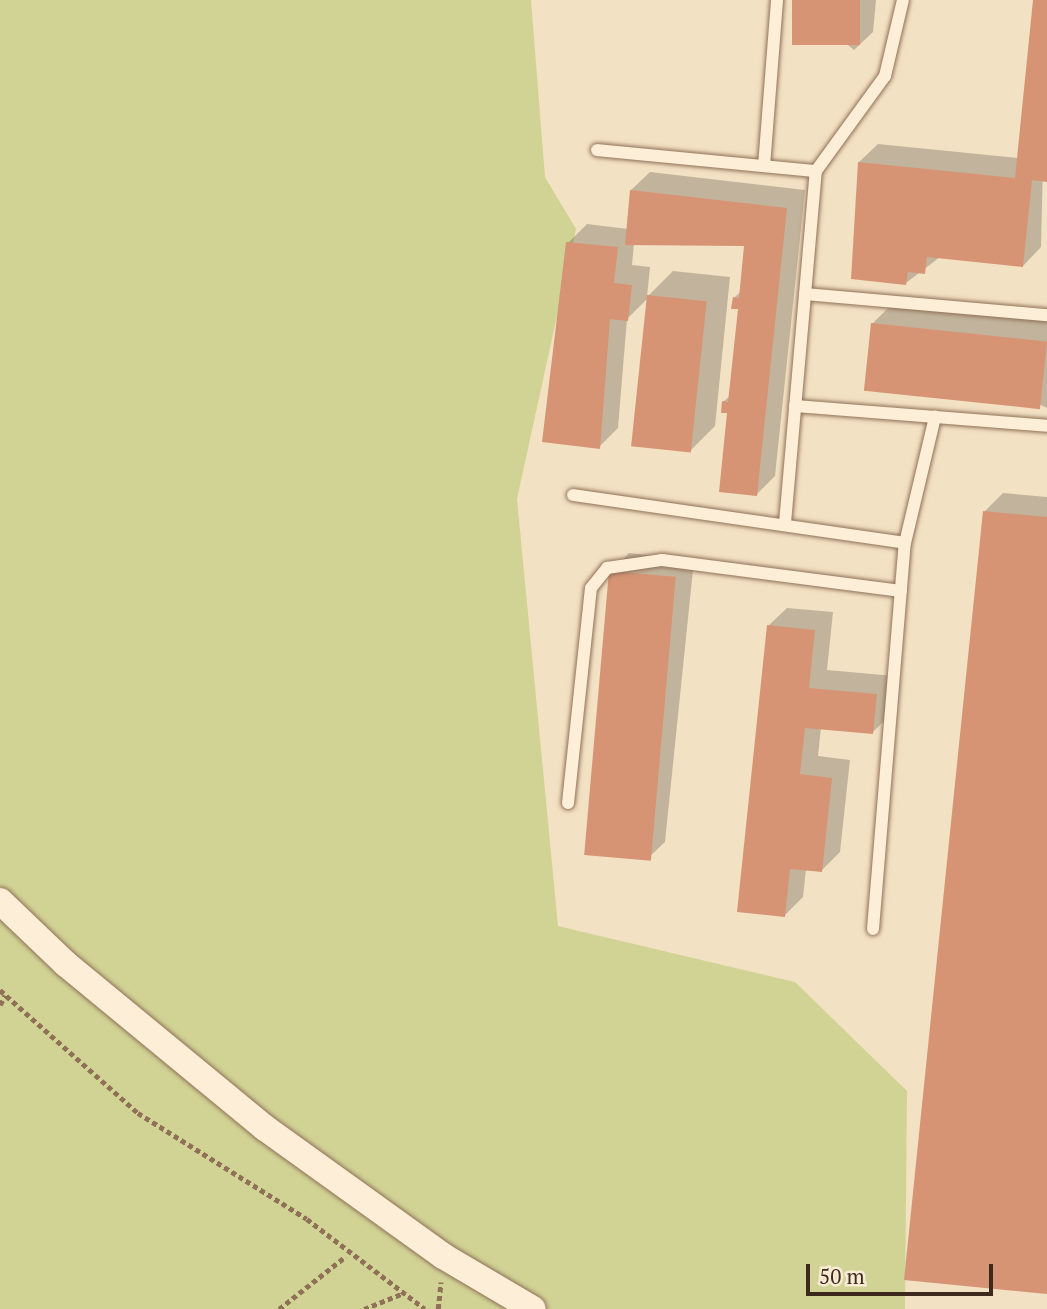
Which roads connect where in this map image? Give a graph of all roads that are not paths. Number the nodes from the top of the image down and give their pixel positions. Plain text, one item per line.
1 (777, 0) edge
2 (903, 0) edge
3 (597, 150) dead end
4 (764, 166) junction
5 (816, 171) junction
6 (805, 294) junction
7 (1047, 314) edge
8 (795, 406) junction
9 (935, 416) junction
10 (1047, 426) edge
11 (573, 495) dead end
12 (785, 523) junction
13 (905, 543) junction
14 (901, 591) junction
15 (568, 803) dead end
16 (0, 901) edge
17 (873, 929) dead end
18 (533, 1309) edge

1 - 4 lane
2 - 5 lane
3 - 4 lane
4 - 5 lane
5 - 6 lane
6 - 7 lane
6 - 8 lane
8 - 9 lane
8 - 12 lane
9 - 10 lane
9 - 13 lane
11 - 12 lane
12 - 13 lane
13 - 14 lane
14 - 15 lane
14 - 17 lane
16 - 18 street

